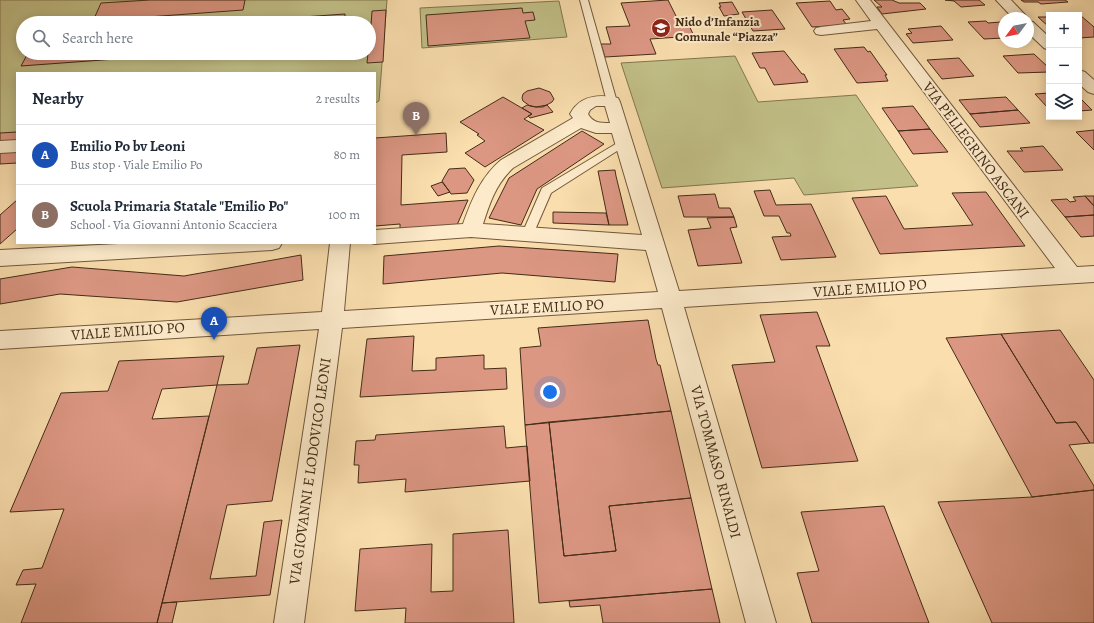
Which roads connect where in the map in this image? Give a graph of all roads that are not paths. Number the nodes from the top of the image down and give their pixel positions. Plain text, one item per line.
1 (584, 0) edge
2 (863, 0) edge
3 (1003, 0) edge
4 (1015, 12) edge
5 (882, 24) junction
6 (821, 31) dead end
7 (1034, 31) edge
8 (1046, 42) edge
9 (1082, 78) edge
10 (1094, 90) edge
11 (612, 102) junction
12 (581, 120) junction
13 (622, 134) junction
14 (16, 146) edge
15 (0, 147) edge
16 (471, 230) junction
17 (528, 234) junction
18 (376, 237) edge
19 (654, 243) junction
20 (254, 244) edge
21 (340, 244) edge
22 (0, 258) edge
23 (1094, 274) edge
24 (1071, 275) junction
25 (671, 300) junction
26 (332, 319) junction
27 (0, 340) edge
28 (289, 623) edge
29 (761, 623) edge

1 - 11 lane
2 - 5 street, VIA PELLEGRINO ASCANI
3 - 4 street
5 - 6 street
5 - 24 street, VIA PELLEGRINO ASCANI
7 - 8 street
9 - 10 street
11 - 12 street
11 - 13 street, VIA TOMMASO RINALDI
12 - 13 street
12 - 16 street
13 - 17 lane
13 - 19 street, VIA TOMMASO RINALDI
14 - 15 street
16 - 17 street
16 - 18 street
17 - 19 street
19 - 25 street, VIA TOMMASO RINALDI
20 - 22 street
21 - 26 street, VIA GIOVANNI E LODOVICO LEONI
23 - 24 street, VIALE EMILIO PO
24 - 25 street, VIALE EMILIO PO
25 - 26 street, VIALE EMILIO PO
25 - 29 street, VIA TOMMASO RINALDI
26 - 27 street, VIALE EMILIO PO
26 - 28 street, VIA GIOVANNI E LODOVICO LEONI

